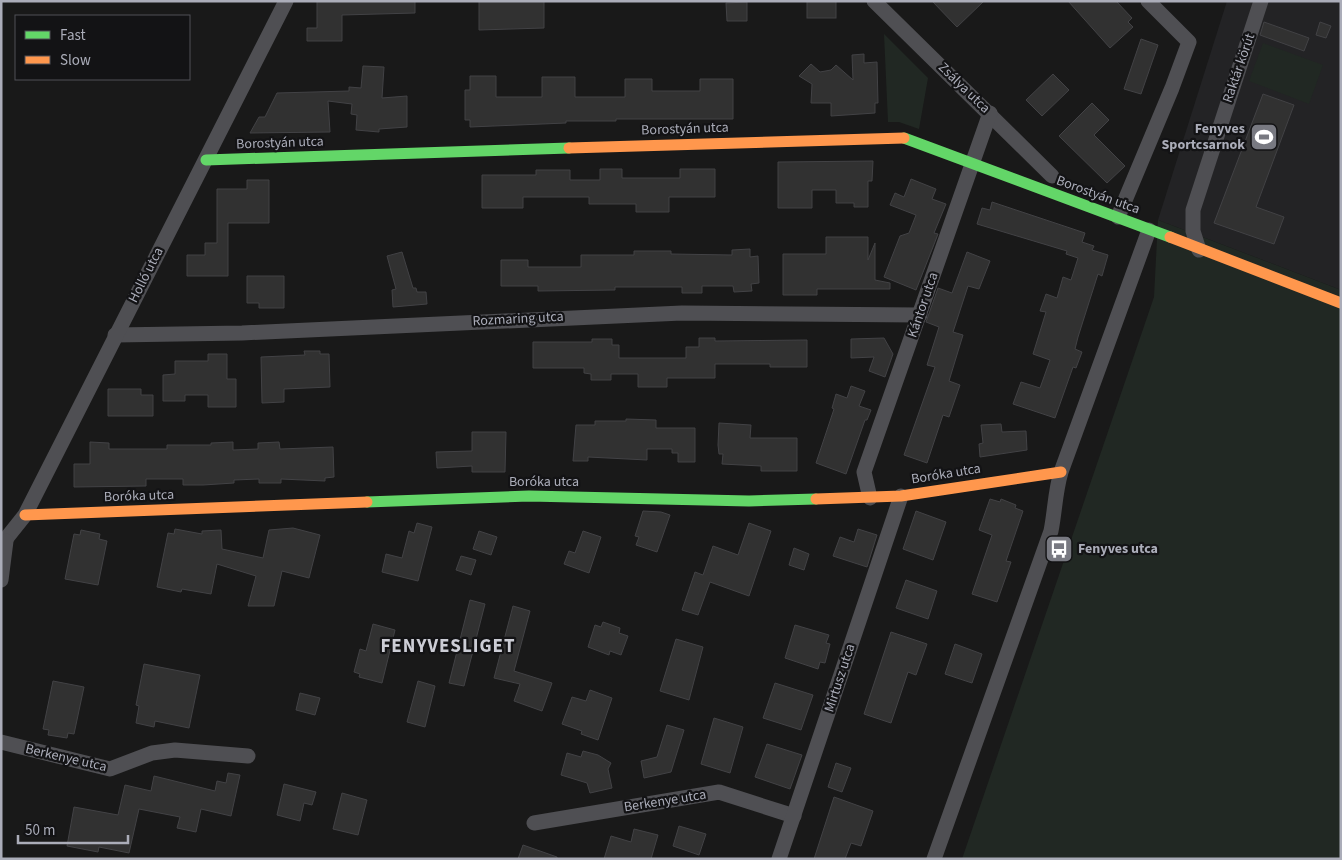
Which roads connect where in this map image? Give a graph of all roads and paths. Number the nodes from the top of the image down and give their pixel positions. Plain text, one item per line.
1 (286, 1) edge
2 (874, 1) edge
3 (1148, 1) edge
4 (1261, 1) edge
5 (990, 113) junction
6 (206, 160) junction
7 (972, 165) junction
8 (1052, 176) dead end
9 (1118, 217) junction
10 (1149, 230) junction
11 (1199, 250) junction
12 (1341, 303) edge
13 (920, 315) junction
14 (115, 335) junction
15 (1061, 472) junction
16 (901, 496) junction
17 (870, 498) junction
18 (26, 515) junction
19 (4, 543) edge
20 (1, 580) edge
21 (1, 742) edge
22 (248, 756) dead end
23 (794, 816) junction
24 (534, 823) dead end
25 (779, 859) edge
26 (934, 859) edge

1 - 6 street, Holló utca
2 - 5 street, Zsálya utca
3 - 9 street
4 - 11 street, Raktár körút
5 - 7 street, Kántor utca
5 - 8 street, Zsálya utca
6 - 7 street, Borostyán utca
6 - 14 street, Holló utca
7 - 9 street, Borostyán utca
7 - 13 street, Kántor utca
9 - 10 street, Borostyán utca
10 - 11 street
10 - 15 street
11 - 12 street
13 - 14 street, Rozmaring utca
13 - 17 street, Kántor utca
14 - 18 street, Holló utca
15 - 16 street, Boróka utca
15 - 26 street
16 - 17 street, Boróka utca
16 - 23 street, Mirtusz utca
17 - 18 street, Boróka utca
18 - 19 street, Holló utca
19 - 20 street
21 - 22 street, Berkenye utca
23 - 24 street, Berkenye utca
23 - 25 street, Mirtusz utca

